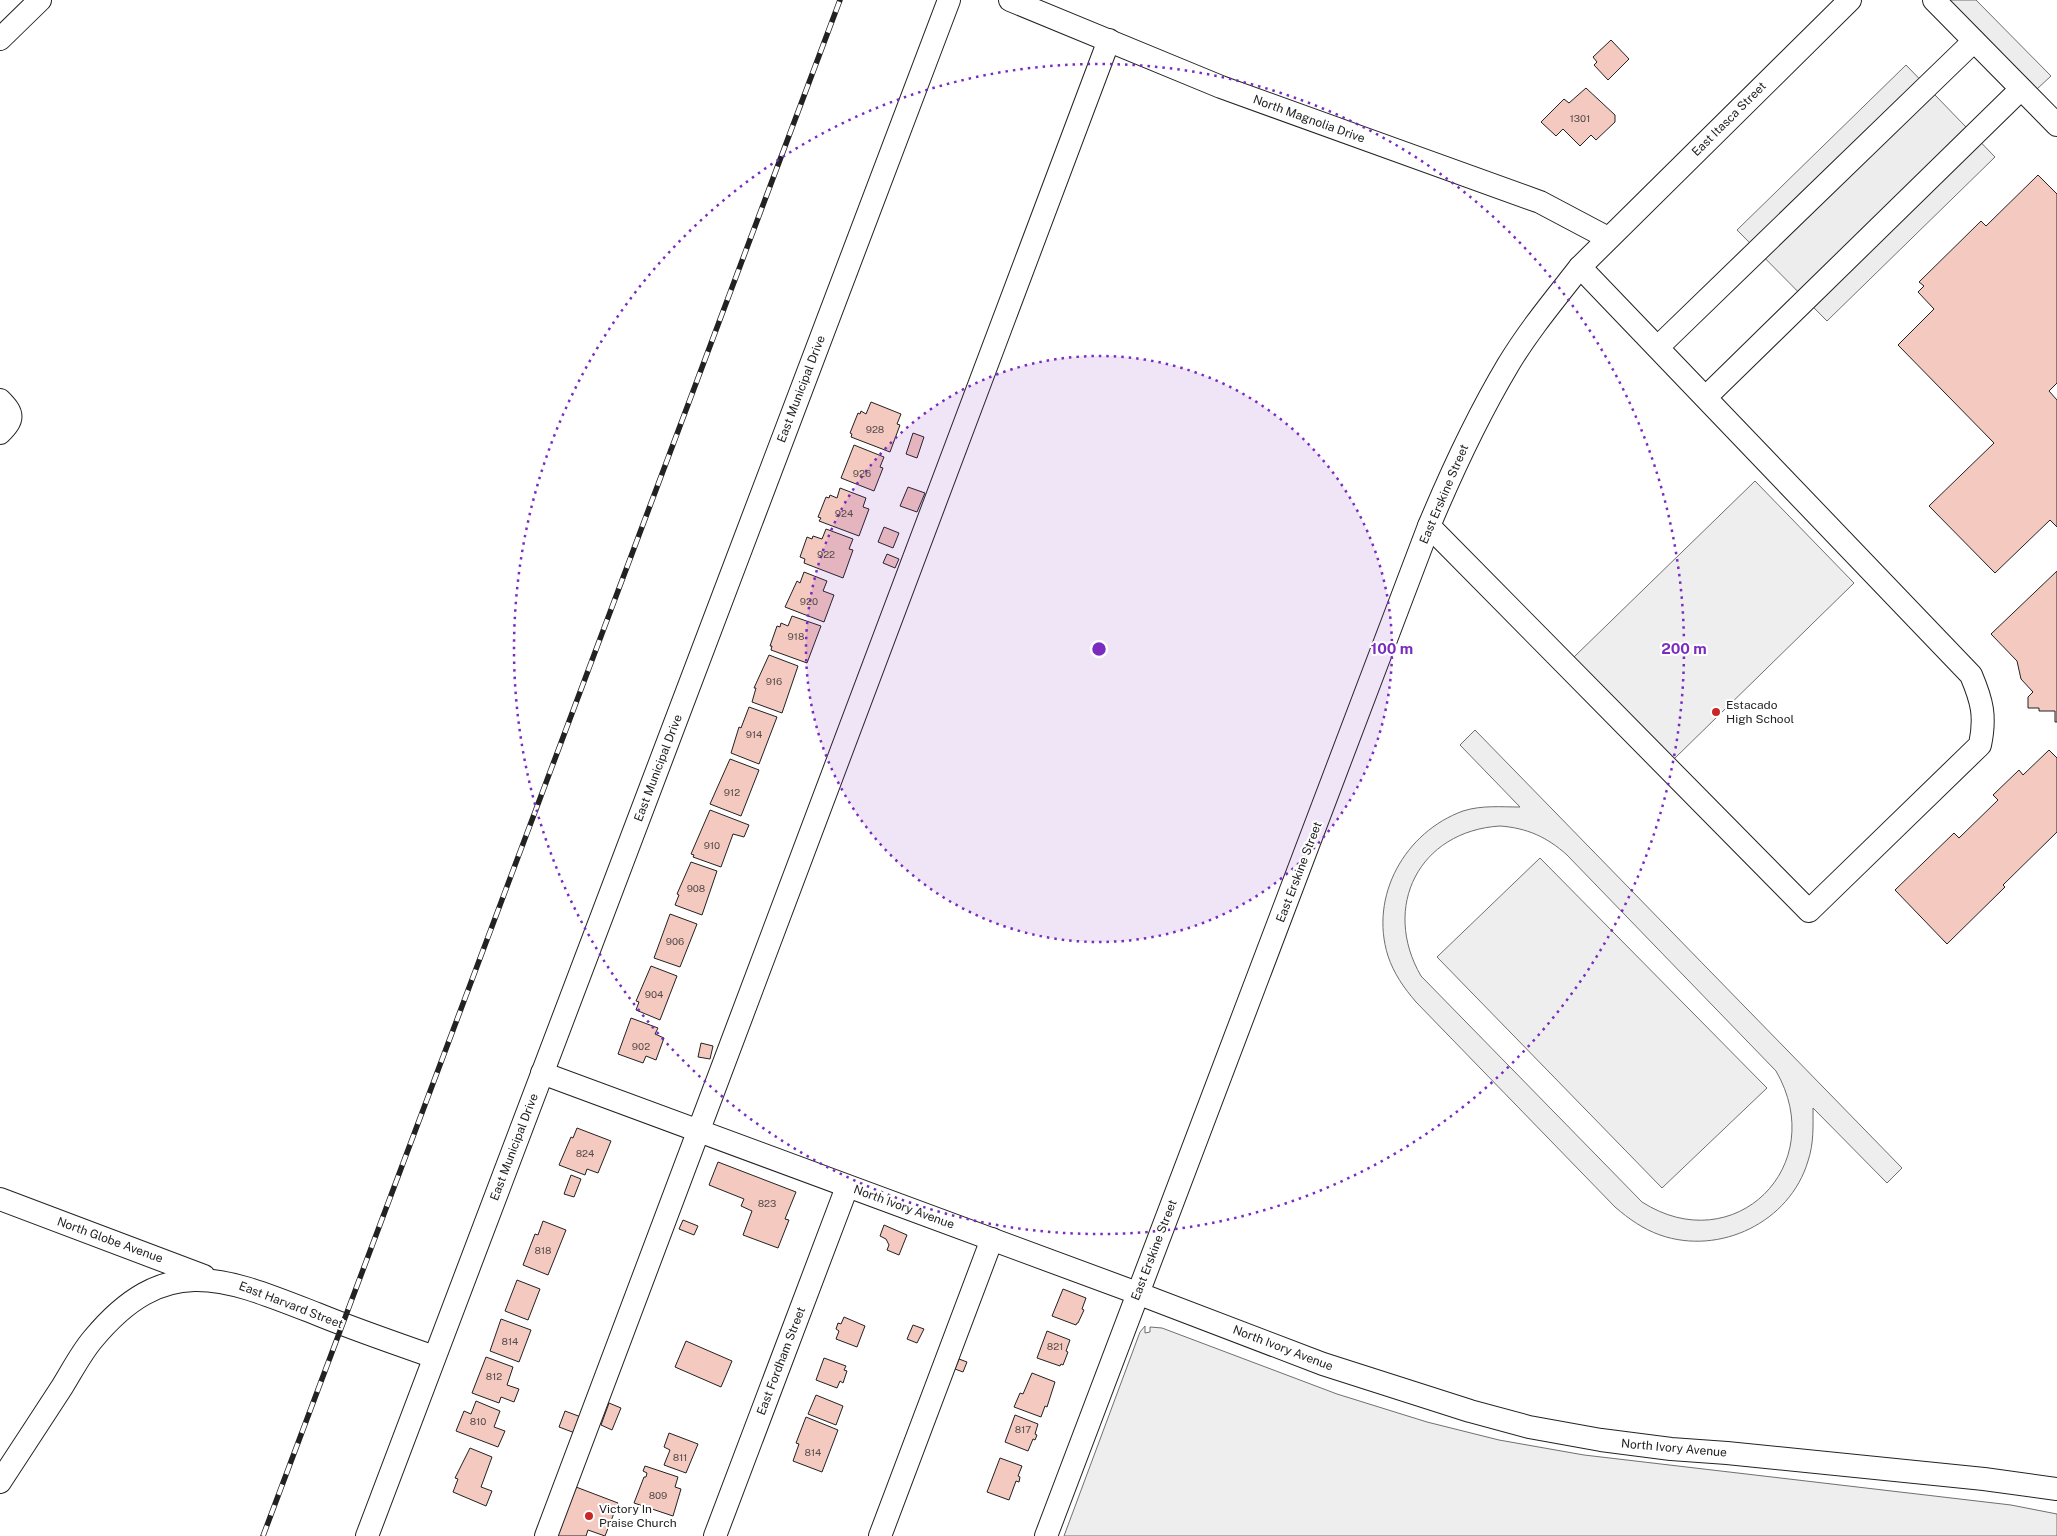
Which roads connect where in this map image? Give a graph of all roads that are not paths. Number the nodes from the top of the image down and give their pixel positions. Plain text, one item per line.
1 (40, 0) edge
2 (949, 0) edge
3 (1010, 0) edge
4 (1850, 0) edge
5 (1934, 0) edge
6 (0, 39) edge
7 (1109, 40) junction
8 (1974, 41) junction
9 (2021, 89) junction
10 (2057, 125) edge
11 (1608, 238) junction
12 (1580, 267) junction
13 (1658, 347) junction
14 (1706, 396) junction
15 (0, 400) edge
16 (0, 433) edge
17 (1429, 526) junction
18 (542, 1073) junction
19 (698, 1131) junction
20 (847, 1187) junction
21 (0, 1199) edge
22 (992, 1239) junction
23 (220, 1281) junction
24 (1137, 1292) junction
25 (434, 1357) junction
26 (0, 1482) edge
27 (2057, 1489) edge
28 (367, 1536) edge
29 (546, 1536) edge
30 (715, 1536) edge
31 (880, 1536) edge
32 (1046, 1536) edge

1 - 6 street
2 - 18 street, East Municipal Drive
3 - 7 street, North Magnolia Drive
4 - 11 street, East Itasca Street
5 - 8 street
7 - 11 street, North Magnolia Drive
7 - 19 street
8 - 9 street
8 - 13 street
9 - 10 street
9 - 14 street
11 - 12 street, East Erskine Street
12 - 13 street
12 - 17 street, East Erskine Street
13 - 14 street
14 - 17 street
15 - 16 street
17 - 24 street, East Erskine Street
18 - 19 street, North Ivory Avenue
18 - 25 street, East Municipal Drive
19 - 20 street, North Ivory Avenue
19 - 29 street
20 - 22 street, North Ivory Avenue
20 - 30 street, East Fordham Street
21 - 23 street, North Globe Avenue
22 - 24 street, North Ivory Avenue
22 - 31 street
23 - 25 street, East Harvard Street
23 - 26 street, East Harvard Street
24 - 27 street, North Ivory Avenue
24 - 32 street, East Erskine Street
25 - 28 street, East Municipal Drive

